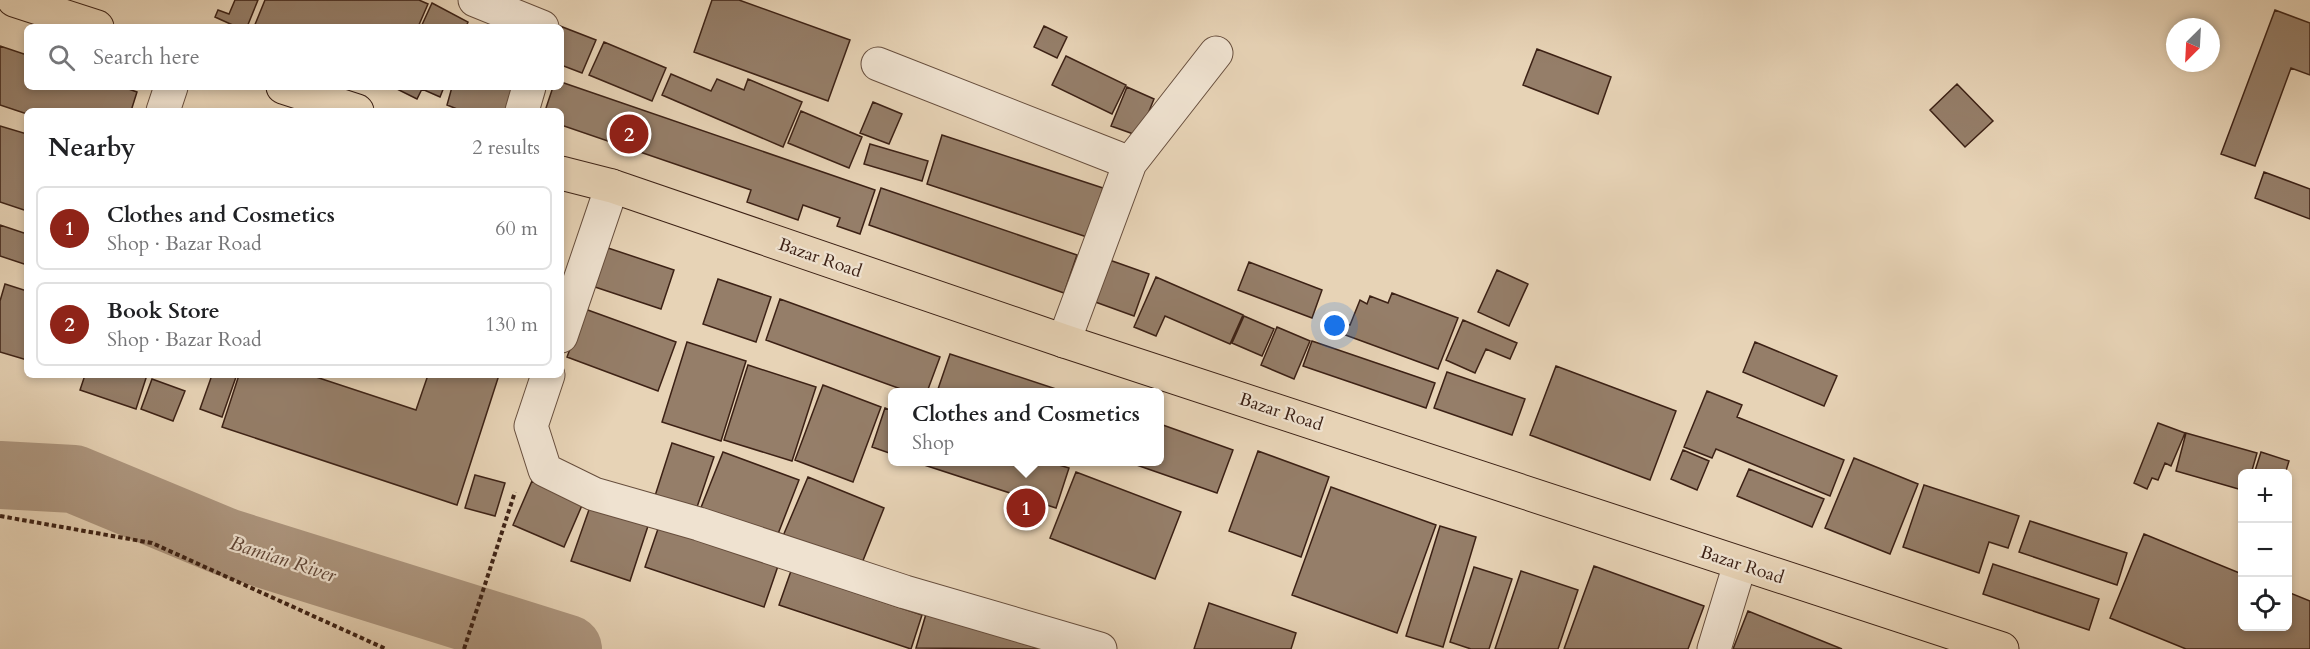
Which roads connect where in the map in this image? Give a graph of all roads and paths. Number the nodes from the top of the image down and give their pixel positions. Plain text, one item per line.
1 (14, 0) edge
2 (475, 0) edge
3 (88, 24) edge
4 (535, 24) edge
5 (1216, 52) dead end
6 (878, 64) dead end
7 (170, 90) edge
8 (292, 90) edge
9 (528, 90) edge
10 (164, 108) edge
11 (348, 108) edge
12 (523, 108) edge
13 (1130, 164) junction
14 (564, 174) edge
15 (612, 186) junction
16 (564, 327) edge
17 (1064, 341) junction
18 (547, 378) edge
19 (546, 470) junction
20 (0, 516) edge
21 (1740, 564) junction
22 (386, 649) edge
23 (464, 649) edge
24 (1100, 649) edge
25 (1714, 649) edge
26 (2002, 649) edge

1 - 3 main road
2 - 4 street
5 - 13 street
6 - 13 street
7 - 10 street
8 - 11 main road
9 - 12 street
13 - 17 street
14 - 15 main road, Bazar Road
15 - 16 street
15 - 17 main road, Bazar Road
17 - 21 main road, Bazar Road
18 - 19 street
19 - 23 path
19 - 24 street
20 - 22 path
21 - 25 street
21 - 26 main road, Bazar Road

